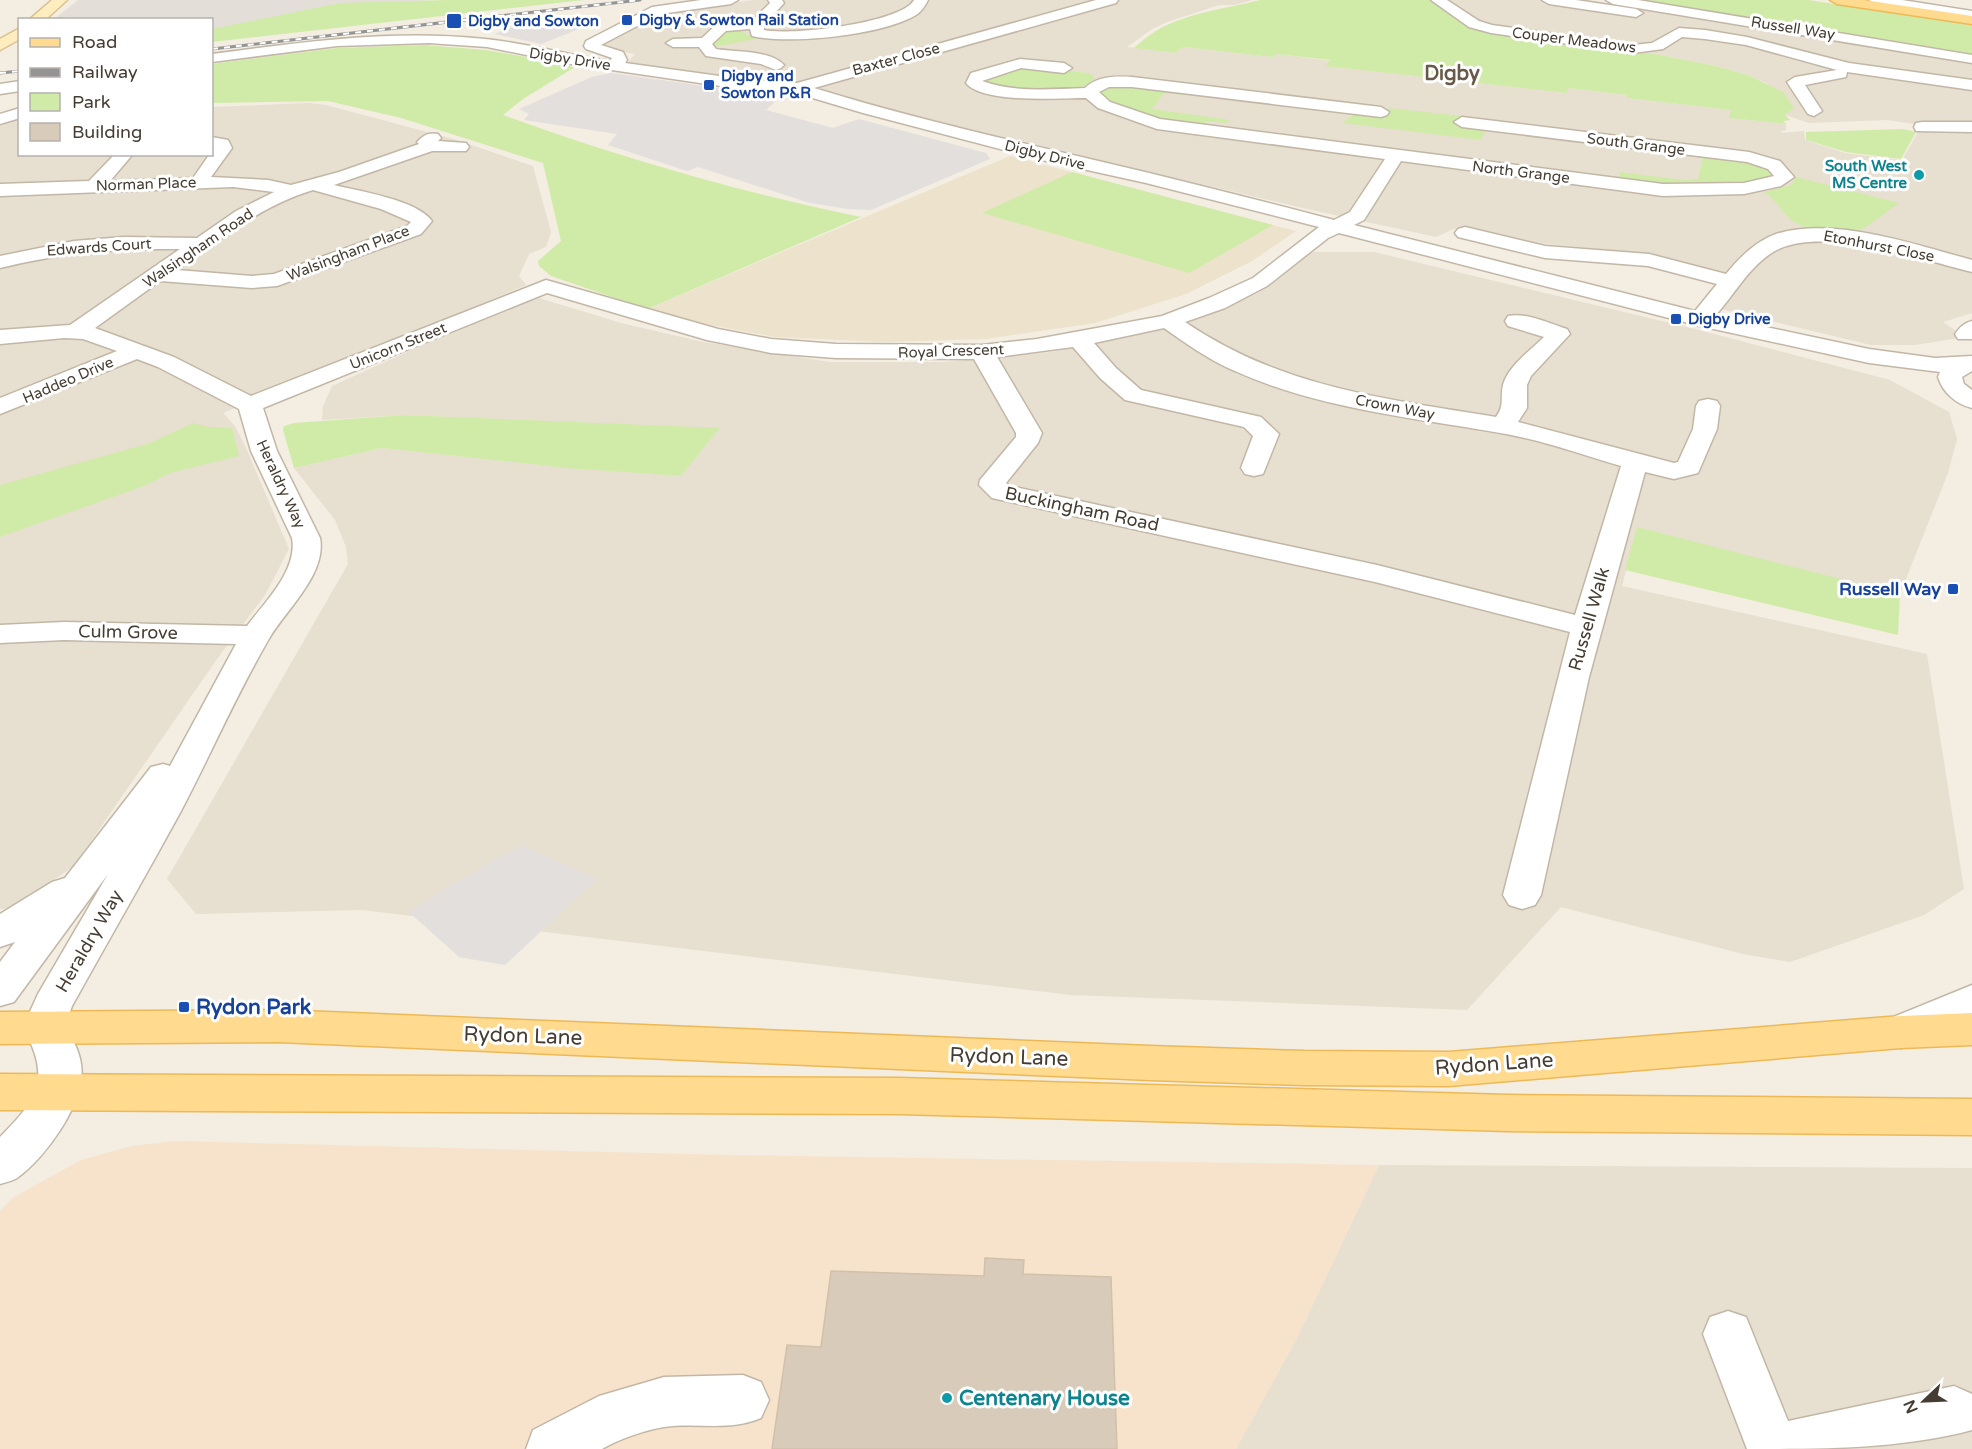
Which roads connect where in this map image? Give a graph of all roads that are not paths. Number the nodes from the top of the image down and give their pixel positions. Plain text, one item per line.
1 (60, 0) edge
2 (730, 0) edge
3 (775, 0) edge
4 (921, 0) edge
5 (1438, 0) edge
6 (1549, 0) edge
7 (1613, 0) edge
8 (1837, 0) edge
9 (1875, 0) edge
10 (1893, 0) edge
11 (1118, 1) edge
12 (1972, 13) edge
13 (38, 18) edge
14 (1972, 20) edge
15 (879, 22) junction
16 (757, 24) junction
17 (907, 28) dead end
18 (1057, 30) dead end
19 (995, 32) junction
20 (18, 33) edge
21 (816, 34) junction
22 (1713, 35) junction
23 (674, 43) dead end
24 (703, 43) junction
25 (843, 43) dead end
26 (0, 46) edge
27 (213, 58) edge
28 (1972, 59) edge
29 (610, 65) junction
30 (776, 65) dead end
31 (1064, 68) dead end
32 (966, 69) dead end
33 (1851, 69) junction
34 (982, 74) junction
35 (1972, 85) edge
36 (18, 86) edge
37 (0, 88) edge
38 (797, 88) junction
39 (1090, 93) junction
40 (1814, 111) dead end
41 (1381, 112) dead end
42 (18, 114) edge
43 (0, 119) edge
44 (1462, 122) dead end
45 (1922, 127) dead end
46 (1972, 127) edge
47 (1240, 135) junction
48 (213, 142) edge
49 (1202, 146) dead end
50 (460, 147) dead end
51 (1228, 149) junction
52 (1255, 154) dead end
53 (1396, 155) junction
54 (123, 156) edge
55 (1774, 165) joint
56 (199, 182) junction
57 (314, 185) junction
58 (94, 187) junction
59 (0, 190) edge
60 (291, 191) junction
61 (1336, 227) junction
62 (1465, 233) dead end
63 (200, 244) junction
64 (0, 261) edge
65 (1972, 266) edge
66 (157, 275) junction
67 (1729, 281) junction
68 (546, 286) joint
69 (1700, 319) junction
70 (1168, 321) junction
71 (1516, 321) dead end
72 (75, 331) junction
73 (0, 337) edge
74 (1078, 339) junction
75 (135, 351) junction
76 (982, 352) junction
77 (1965, 379) edge
78 (250, 405) junction
79 (1708, 406) dead end
80 (0, 407) edge
81 (1502, 426) junction
82 (1635, 462) junction
83 (1254, 468) dead end
84 (1587, 627) junction
85 (0, 634) edge
86 (256, 635) junction
87 (204, 729) junction
88 (87, 877) junction
89 (1522, 895) dead end
90 (0, 933) edge
91 (0, 991) edge
92 (1972, 1001) edge
93 (44, 1027) junction
94 (0, 1028) edge
95 (1972, 1029) edge
96 (1901, 1032) junction
97 (59, 1091) junction
98 (0, 1092) edge
99 (1972, 1117) edge
100 (0, 1165) edge
101 (1728, 1334) dead end
102 (743, 1400) dead end
103 (1954, 1412) dead end
104 (552, 1449) edge
105 (1773, 1449) edge
106 (1782, 1449) edge

1 - 13 street
2 - 29 street
3 - 16 street
4 - 15 street
5 - 22 street, Couper Meadows
6 - 22 street, Couper Meadows
7 - 28 street, Russell Way
8 - 14 main road
9 - 12 street
10 - 12 main road
11 - 19 street, Baxter Close
15 - 17 street
15 - 21 street
16 - 21 street
16 - 24 street
18 - 19 street, Baxter Close
19 - 38 street, Baxter Close
20 - 26 street
21 - 25 street
22 - 33 street, Couper Meadows
23 - 24 street
24 - 30 street
27 - 29 street, Digby Drive
29 - 38 street, Digby Drive
31 - 34 street
32 - 34 street
33 - 35 street, Couper Meadows
33 - 40 street, Couper Meadows
34 - 39 street
36 - 37 street
38 - 61 street, Digby Drive
39 - 41 street
39 - 47 street, North Grange
42 - 43 street
44 - 55 street, South Grange
45 - 46 street
47 - 51 street
47 - 53 street, North Grange
48 - 56 street
49 - 51 street
50 - 57 street, Walsingham Road
51 - 52 street
53 - 55 street, North Grange
53 - 61 street, Royal Crescent
54 - 58 street
56 - 58 street, Norman Place
56 - 60 street, Norman Place
57 - 60 street, Walsingham Road
57 - 66 street, Walsingham Place
58 - 59 street, Norman Place
60 - 63 street, Walsingham Road
61 - 69 street, Digby Drive
61 - 70 street, Royal Crescent
62 - 67 street
63 - 64 street, Edwards Court
63 - 66 street, Walsingham Road
65 - 67 street, Etonhurst Close
66 - 72 street, Walsingham Road
67 - 69 street, Etonhurst Close
68 - 76 street, Royal Crescent
68 - 78 street, Unicorn Street
69 - 77 street, Digby Drive
70 - 74 street, Royal Crescent
70 - 81 street, Crown Way
71 - 81 street
72 - 73 street
72 - 75 street
74 - 76 street, Royal Crescent
74 - 83 street
75 - 78 street
75 - 80 street, Haddeo Drive
76 - 84 street, Buckingham Road
78 - 86 street, Heraldry Way
79 - 82 street
81 - 82 street, Crown Way
82 - 84 street, Russell Walk
84 - 89 street, Russell Walk
85 - 86 street, Culm Grove
86 - 87 street, Heraldry Way
87 - 88 street, Heraldry Way
87 - 93 street, Heraldry Way
88 - 90 street, Heraldry Way
88 - 91 street, Heraldry Way
92 - 96 street
93 - 94 main road, Rydon Lane
93 - 96 main road, Rydon Lane
93 - 97 street
95 - 96 main road, Rydon Lane
97 - 98 main road
97 - 99 main road
97 - 100 street
101 - 105 street
102 - 104 street
103 - 106 street

